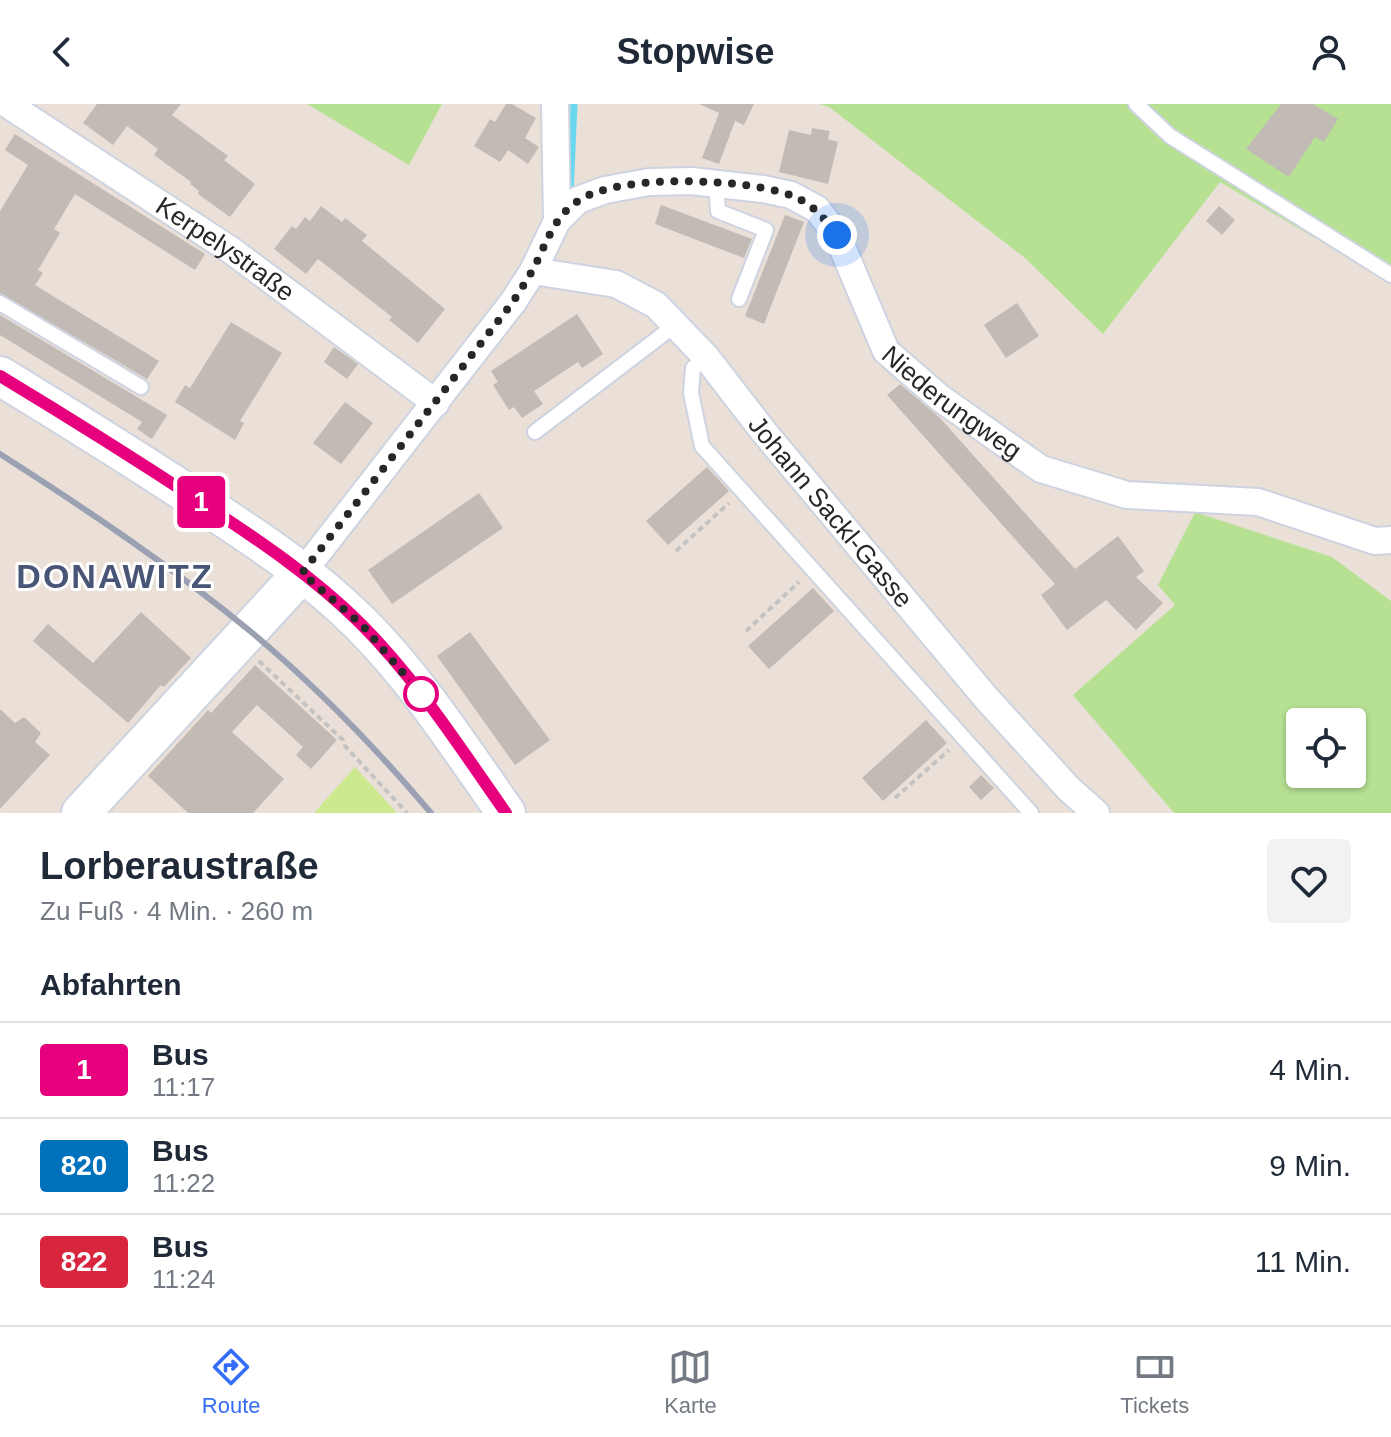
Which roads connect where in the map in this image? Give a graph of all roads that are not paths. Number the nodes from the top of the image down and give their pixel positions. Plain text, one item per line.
1 (7, 104) edge
2 (555, 104) edge
3 (1136, 104) edge
4 (716, 183) junction
5 (557, 221) junction
6 (533, 271) junction
7 (1391, 275) edge
8 (739, 299) dead end
9 (0, 303) edge
10 (674, 326) junction
11 (706, 357) junction
12 (0, 376) edge
13 (141, 387) dead end
14 (436, 403) junction
15 (535, 432) dead end
16 (1391, 540) edge
17 (302, 573) junction
18 (81, 813) edge
19 (506, 813) edge
20 (1031, 813) edge
21 (1096, 813) edge

1 - 14 street, Kerpelystraße
2 - 5 street, Niederungweg
3 - 7 lane
4 - 5 street, Niederungweg
4 - 8 lane
4 - 16 street, Niederungweg
5 - 6 street, Niederungweg
6 - 10 street, Johann Sackl-Gasse
6 - 14 street, Niederungweg
9 - 13 lane
10 - 11 street, Johann Sackl-Gasse
10 - 15 lane
11 - 20 lane
11 - 21 street, Johann Sackl-Gasse
12 - 17 main road
14 - 17 street, Niederungweg
17 - 18 main road
17 - 19 main road

